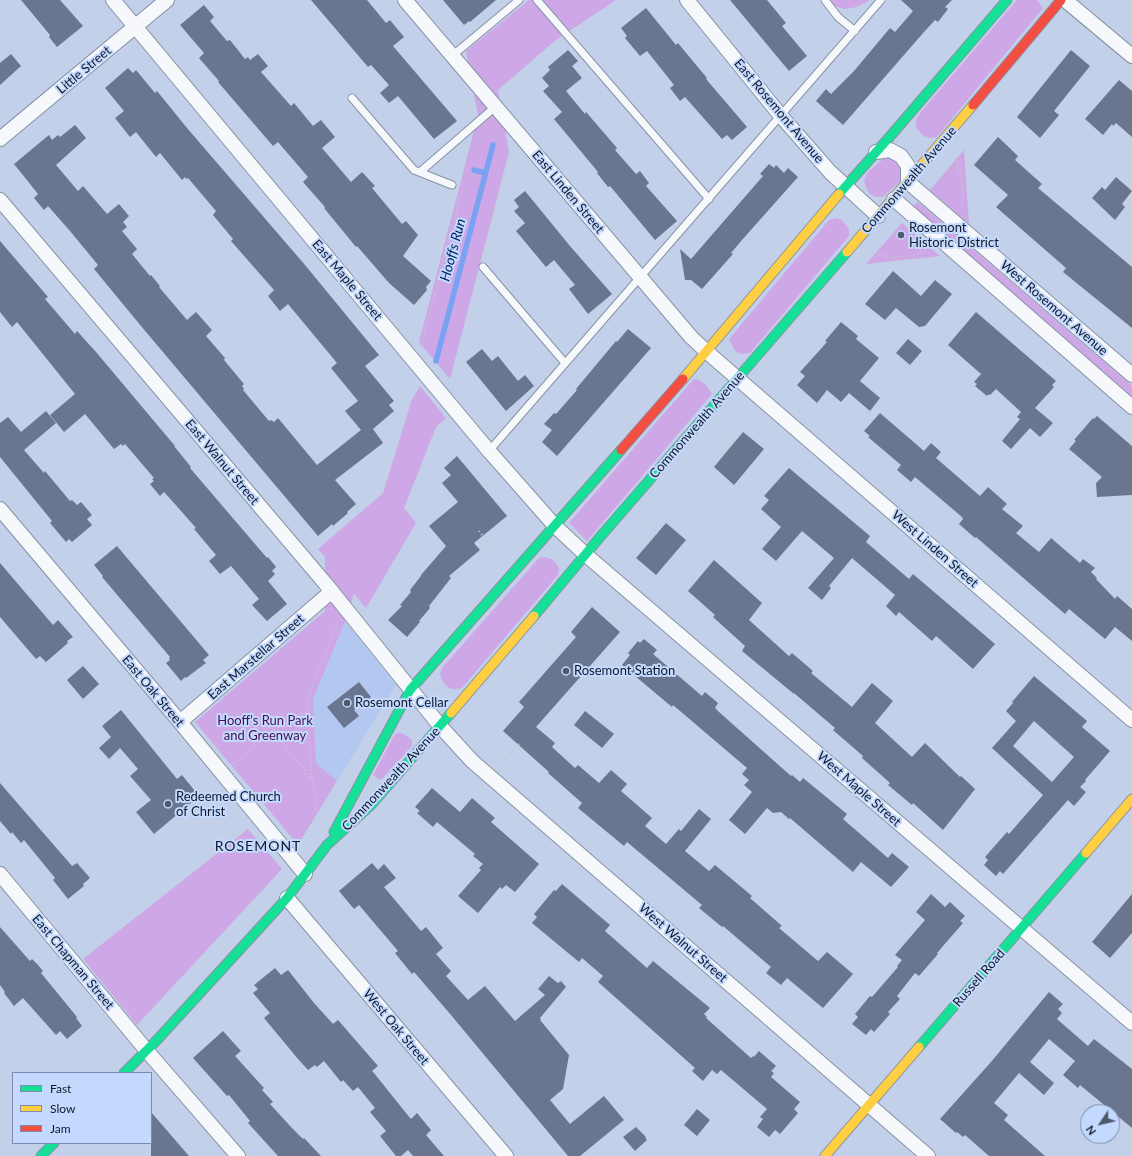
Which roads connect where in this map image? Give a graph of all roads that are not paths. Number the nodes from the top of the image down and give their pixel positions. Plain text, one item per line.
1 (113, 0) edge
2 (167, 0) edge
3 (405, 0) edge
4 (519, 0) edge
5 (537, 0) edge
6 (688, 0) edge
7 (825, 0) edge
8 (881, 0) edge
9 (1007, 0) edge
10 (1061, 0) edge
11 (1065, 0) edge
12 (136, 26) junction
13 (855, 31) junction
14 (452, 56) junction
15 (1132, 56) edge
16 (352, 98) dead end
17 (496, 107) junction
18 (781, 116) junction
19 (0, 139) edge
20 (876, 152) junction
21 (420, 172) junction
22 (908, 182) junction
23 (845, 186) junction
24 (454, 187) road end
25 (709, 198) junction
26 (894, 199) junction
27 (0, 200) edge
28 (878, 216) junction
29 (483, 267) road end
30 (640, 277) junction
31 (707, 352) junction
32 (565, 363) junction
33 (1132, 375) edge
34 (738, 378) junction
35 (1132, 407) edge
36 (489, 451) junction
37 (0, 509) edge
38 (555, 526) junction
39 (586, 555) junction
40 (332, 591) junction
41 (410, 690) junction
42 (1132, 720) edge
43 (180, 722) junction
44 (441, 727) junction
45 (1132, 799) edge
46 (327, 845) junction
47 (0, 874) edge
48 (305, 874) junction
49 (287, 898) junction
50 (1021, 928) junction
51 (1132, 1023) edge
52 (147, 1050) junction
53 (125, 1072) edge
54 (869, 1104) junction
55 (53, 1144) edge
56 (41, 1156) edge
57 (238, 1156) edge
58 (506, 1156) edge
59 (825, 1156) edge
60 (928, 1156) edge

1 - 12 street, East Maple Street
2 - 12 street, Little Street
3 - 14 street, East Linden Street
4 - 14 lane
5 - 25 lane
6 - 18 street, East Rosemont Avenue
7 - 13 lane
8 - 13 lane
9 - 20 street, Commonwealth Avenue
10 - 22 street, Commonwealth Avenue
11 - 15 street
12 - 19 street, Little Street
12 - 36 street, East Maple Street
13 - 18 lane
14 - 17 street, East Linden Street
16 - 21 lane
17 - 21 lane
17 - 30 street, East Linden Street
18 - 23 street, East Rosemont Avenue
18 - 25 lane
20 - 22 street
20 - 23 street, Commonwealth Avenue
21 - 24 lane
22 - 26 street, Commonwealth Avenue
22 - 33 street, West Rosemont Avenue
23 - 28 street, East Rosemont Avenue
23 - 31 street, Commonwealth Avenue
25 - 30 lane
26 - 28 street, Commonwealth Avenue
26 - 35 street, West Rosemont Avenue
27 - 40 street, East Walnut Street
28 - 34 street, Commonwealth Avenue
29 - 32 lane
30 - 31 street, East Linden Street
30 - 32 lane
31 - 34 street, East Linden Street
31 - 38 street, Commonwealth Avenue
32 - 36 lane
34 - 39 street, Commonwealth Avenue
34 - 42 street, West Linden Street
36 - 38 street, East Maple Street
37 - 43 street, East Oak Street
38 - 39 street, East Maple Street
38 - 41 street, Commonwealth Avenue
39 - 44 street, Commonwealth Avenue
39 - 50 street, West Maple Street
40 - 41 street, East Walnut Street
40 - 43 street, East Marstellar Street
41 - 44 street, East Walnut Street
41 - 46 street, Commonwealth Avenue
43 - 48 street, East Oak Street
44 - 46 street, Commonwealth Avenue
44 - 54 street, West Walnut Street
45 - 50 street, Russell Road
46 - 48 street, Commonwealth Avenue
47 - 52 street, East Chapman Street
48 - 49 street, Commonwealth Avenue
49 - 52 street, Commonwealth Avenue
49 - 58 street, West Oak Street
50 - 51 street, West Maple Street
50 - 54 street, Russell Road
52 - 53 street, Commonwealth Avenue
52 - 57 street, East Chapman Street
54 - 59 street, Russell Road
54 - 60 street, West Walnut Street
55 - 56 street

